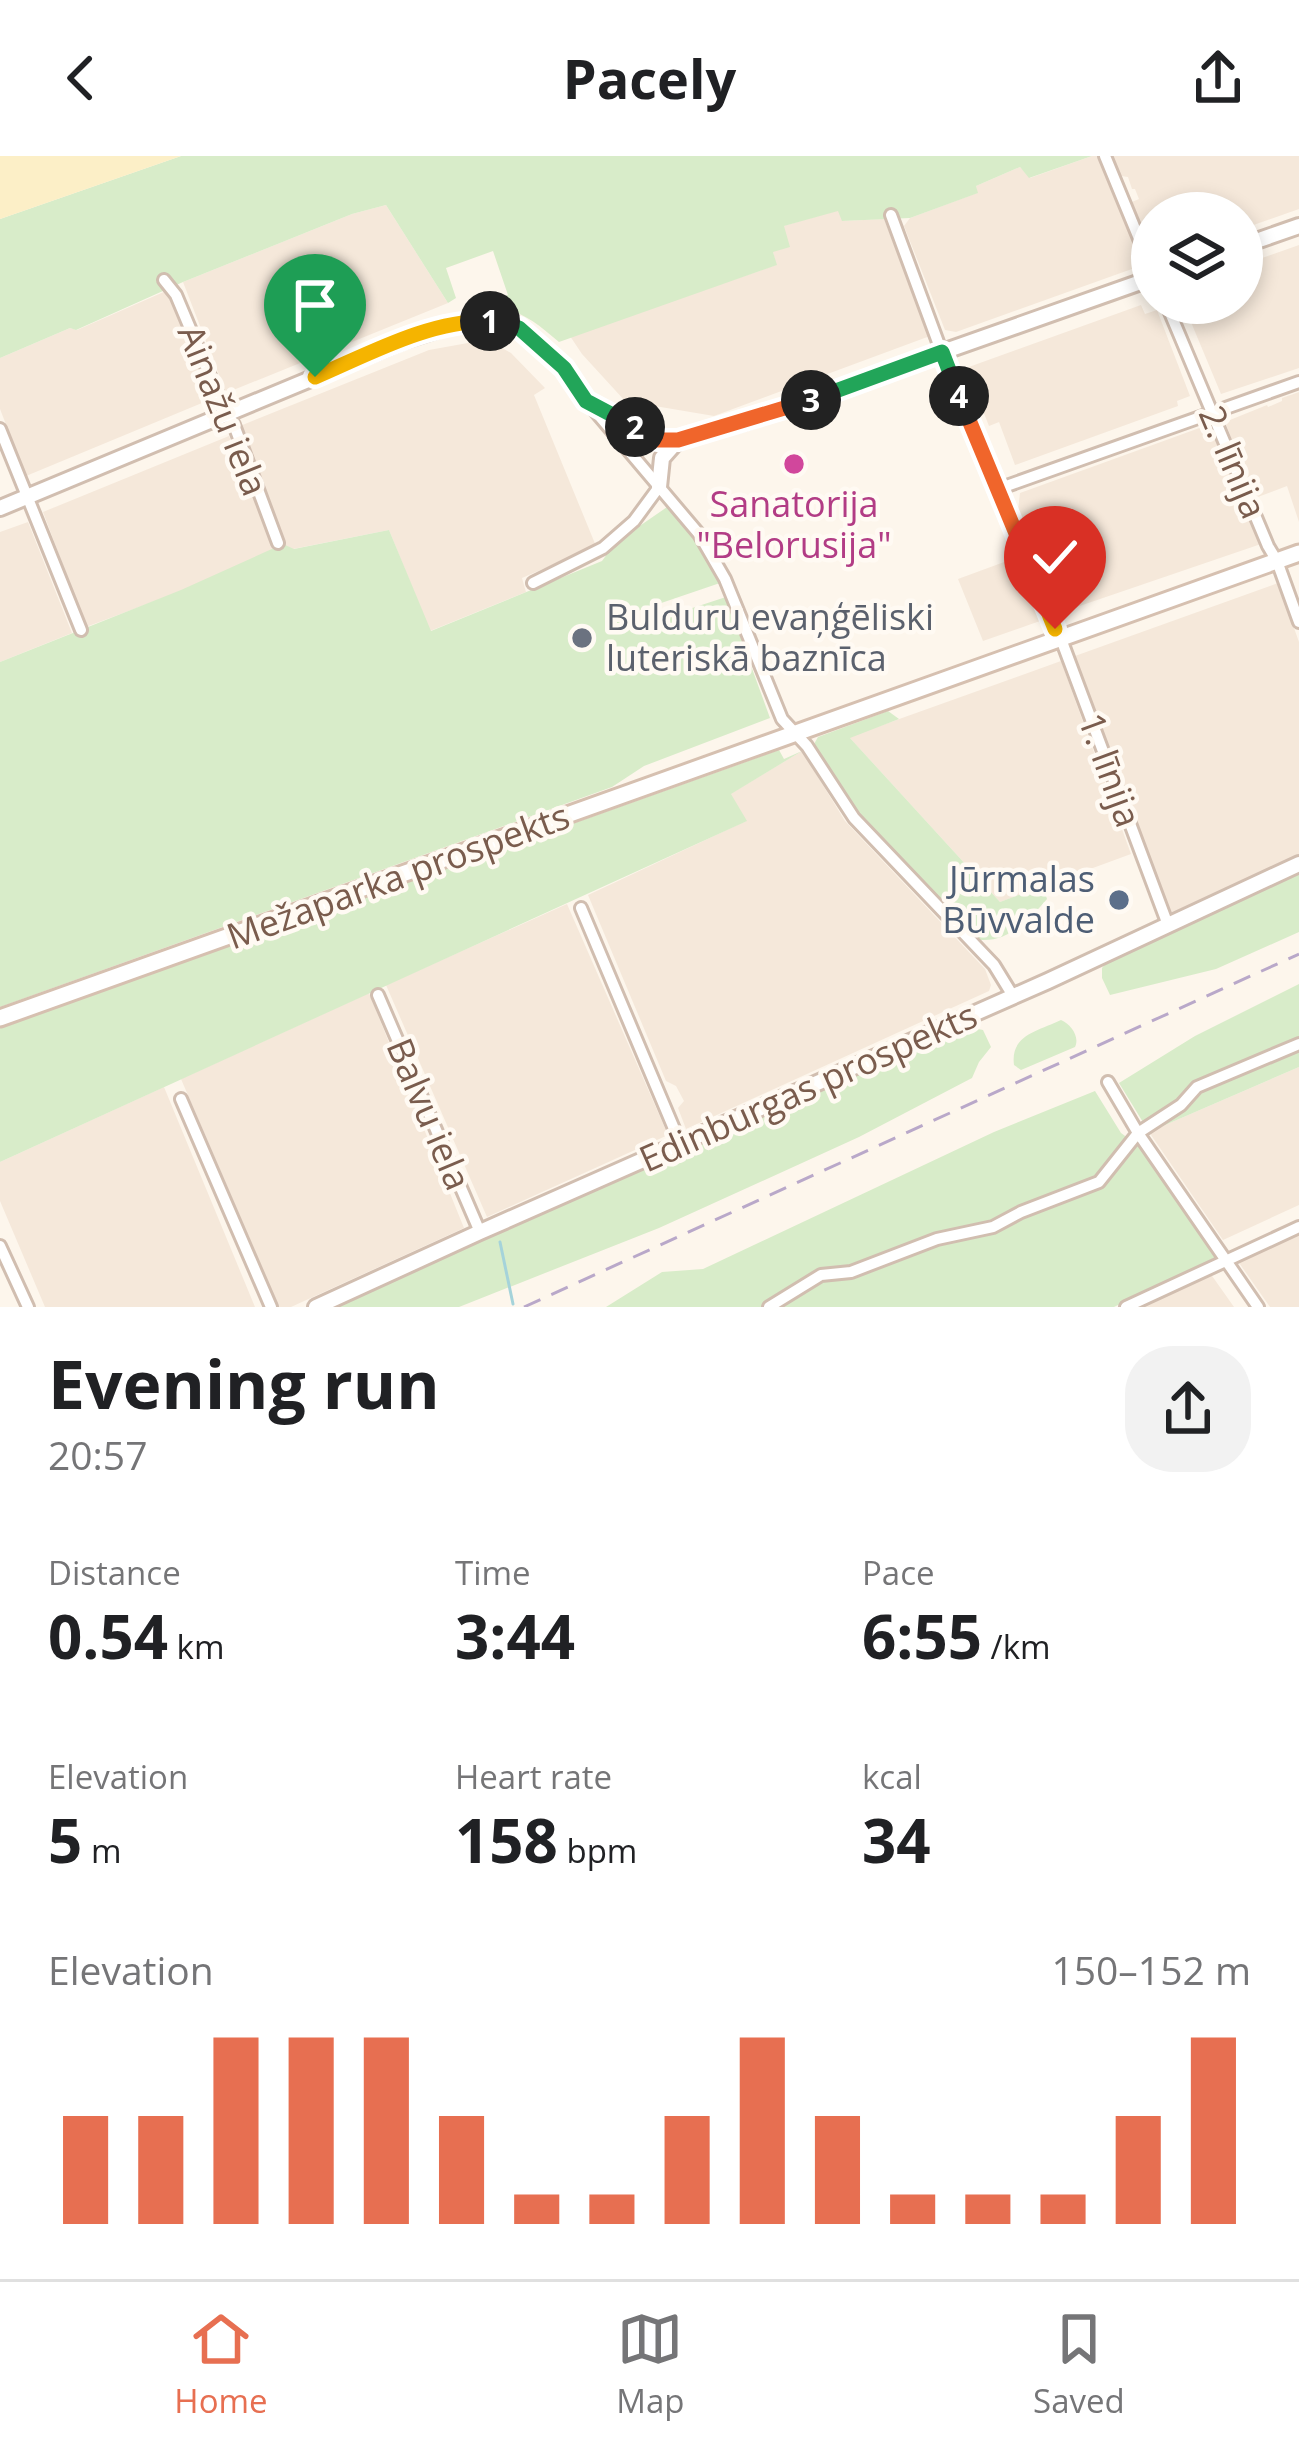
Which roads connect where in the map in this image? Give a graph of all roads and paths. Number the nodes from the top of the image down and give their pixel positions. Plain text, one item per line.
1 (1105, 156) edge
2 (891, 214) dead end
3 (1131, 221) edge
4 (1299, 226) edge
5 (1263, 239) edge
6 (164, 280) dead end
7 (1131, 282) edge
8 (1175, 324) edge
9 (942, 352) junction
10 (1299, 382) edge
11 (586, 401) junction
12 (1212, 412) junction
13 (227, 413) junction
14 (0, 429) edge
15 (678, 440) junction
16 (659, 487) junction
17 (998, 489) junction
18 (28, 496) junction
19 (0, 508) edge
20 (278, 543) dead end
21 (1299, 553) edge
22 (1277, 561) junction
23 (533, 584) dead end
24 (1299, 622) edge
25 (81, 630) dead end
26 (1061, 639) junction
27 (796, 734) junction
28 (1299, 864) edge
29 (581, 908) dead end
30 (1168, 925) junction
31 (378, 995) dead end
32 (1013, 996) junction
33 (0, 1018) edge
34 (1299, 1044) edge
35 (1108, 1082) dead end
36 (181, 1100) dead end
37 (1138, 1133) junction
38 (680, 1143) junction
39 (1299, 1227) edge
40 (480, 1232) junction
41 (0, 1246) edge
42 (1225, 1260) junction
43 (28, 1307) edge
44 (271, 1307) edge
45 (316, 1307) edge
46 (770, 1307) edge
47 (1126, 1307) edge
48 (1258, 1307) edge

1 - 3 street
2 - 9 street, 1. līnija
4 - 5 street
6 - 13 street, Ainažu iela
7 - 9 street
8 - 12 street, 2. līnija
9 - 15 street
9 - 17 street, 1. līnija
10 - 12 street
11 - 13 street
11 - 15 street
11 - 16 street
12 - 17 street
12 - 22 street, 2. līnija
13 - 18 street
13 - 20 street, Ainažu iela
14 - 18 street
15 - 16 street
16 - 23 street
16 - 27 street
17 - 26 street, 1. līnija
18 - 19 street
18 - 25 street
21 - 22 main road, Mežaparka prospekts
22 - 24 street, 2. līnija
22 - 26 main road, Mežaparka prospekts
26 - 27 main road, Mežaparka prospekts
26 - 30 street, 1. līnija
27 - 32 street
27 - 33 main road, Mežaparka prospekts
28 - 30 street, Edinburgas prospekts
29 - 38 street
30 - 32 street, Edinburgas prospekts
31 - 40 street, Balvu iela
32 - 38 street, Edinburgas prospekts
34 - 37 street
35 - 37 street
36 - 44 street
37 - 42 street
37 - 46 street
38 - 40 street, Edinburgas prospekts
39 - 42 street
40 - 45 street, Edinburgas prospekts
41 - 43 street
42 - 47 street
42 - 48 street

